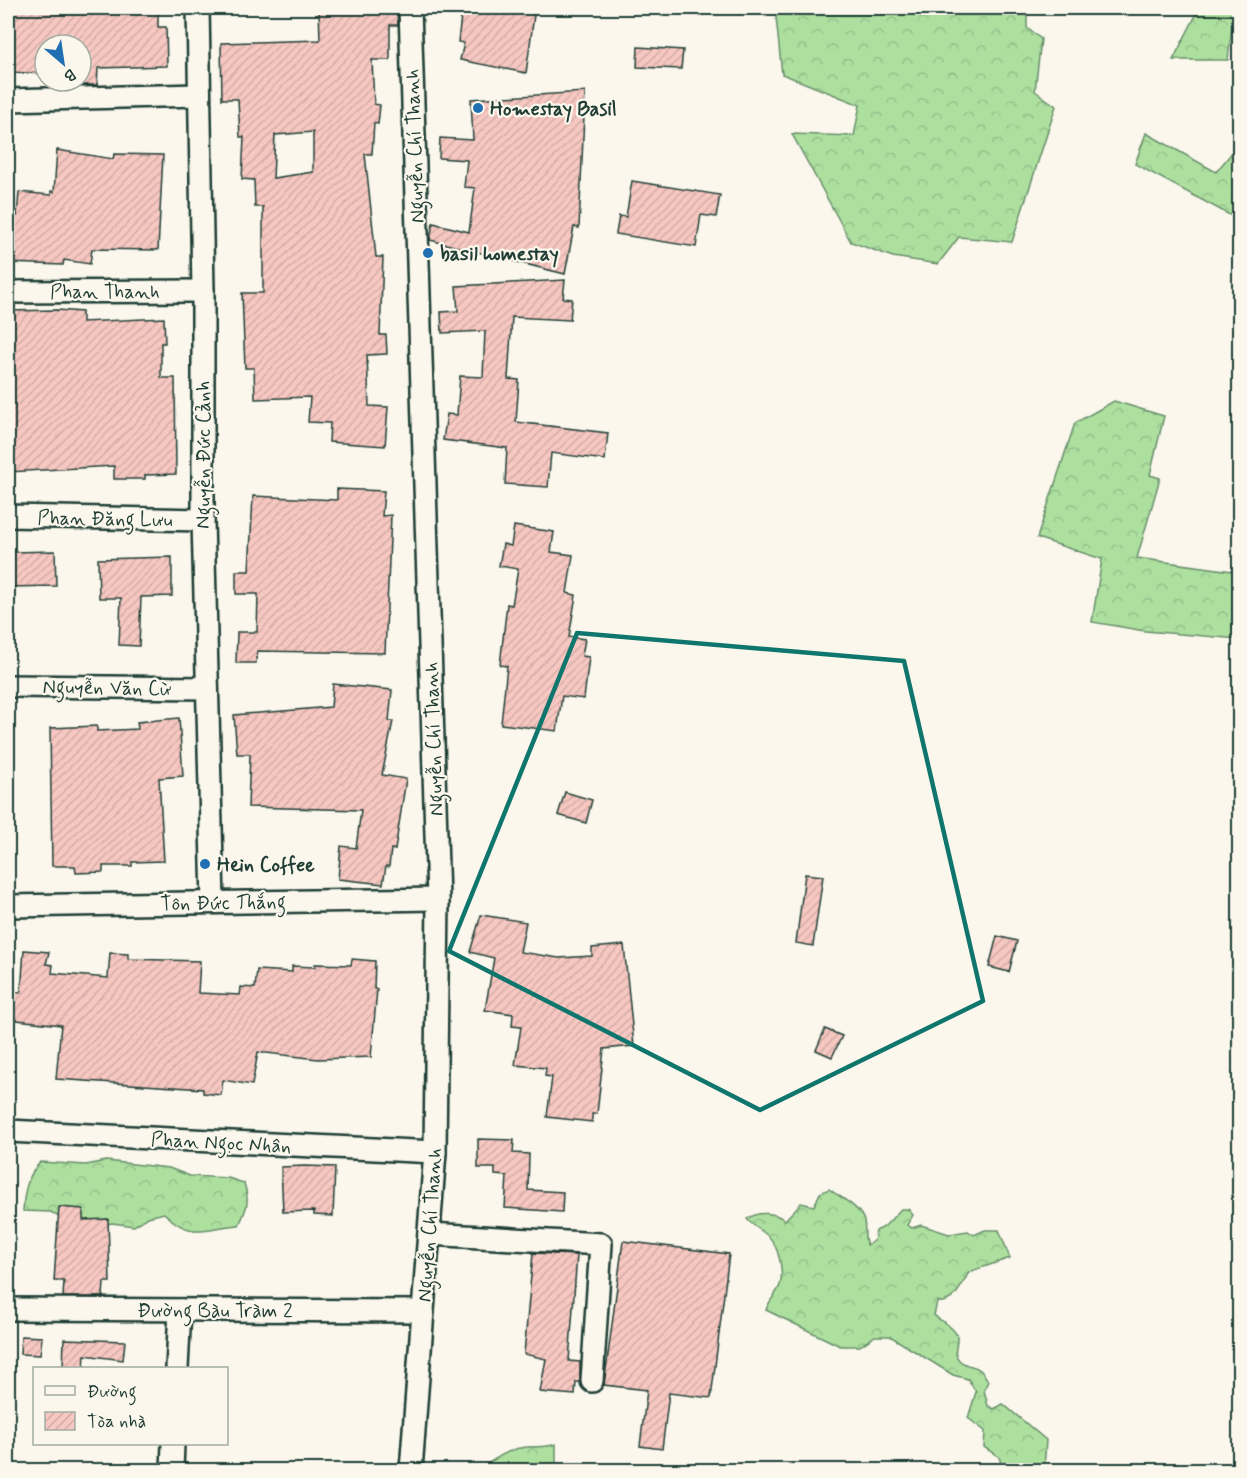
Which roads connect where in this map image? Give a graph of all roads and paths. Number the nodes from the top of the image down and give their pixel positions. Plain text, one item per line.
1 (198, 8) edge
2 (410, 8) edge
3 (198, 95) junction
4 (8, 100) edge
5 (203, 291) junction
6 (8, 292) edge
7 (8, 516) edge
8 (203, 520) junction
9 (8, 686) edge
10 (207, 688) junction
11 (438, 899) junction
12 (213, 902) junction
13 (8, 906) edge
14 (8, 1131) edge
15 (435, 1152) junction
16 (429, 1234) junction
17 (8, 1309) edge
18 (180, 1310) junction
19 (423, 1311) junction
20 (177, 1367) edge
21 (592, 1381) dead end
22 (173, 1445) edge
23 (172, 1470) edge
24 (411, 1470) edge

1 - 3 street, Nguyễn Đức Cảnh
2 - 11 street, Nguyễn Chí Thanh
3 - 4 street
3 - 5 street, Nguyễn Đức Cảnh
5 - 6 street, Phan Thanh
5 - 8 street, Nguyễn Đức Cảnh
7 - 8 street, Phan Đăng Lưu
8 - 10 street, Nguyễn Đức Cảnh
9 - 10 street, Nguyễn Văn Cừ
10 - 12 street, Nguyễn Đức Cảnh
11 - 12 street, Tôn Đức Thắng
11 - 15 street, Nguyễn Chí Thanh
12 - 13 street, Tôn Đức Thắng
14 - 15 street, Phan Ngọc Nhân
15 - 16 street, Nguyễn Chí Thanh
16 - 19 street, Nguyễn Chí Thanh
16 - 21 street
17 - 18 street, Đường Bàu Tràm 2
18 - 19 street, Đường Bàu Tràm 2
18 - 20 street
19 - 24 street, Nguyễn Chí Thanh
22 - 23 street

